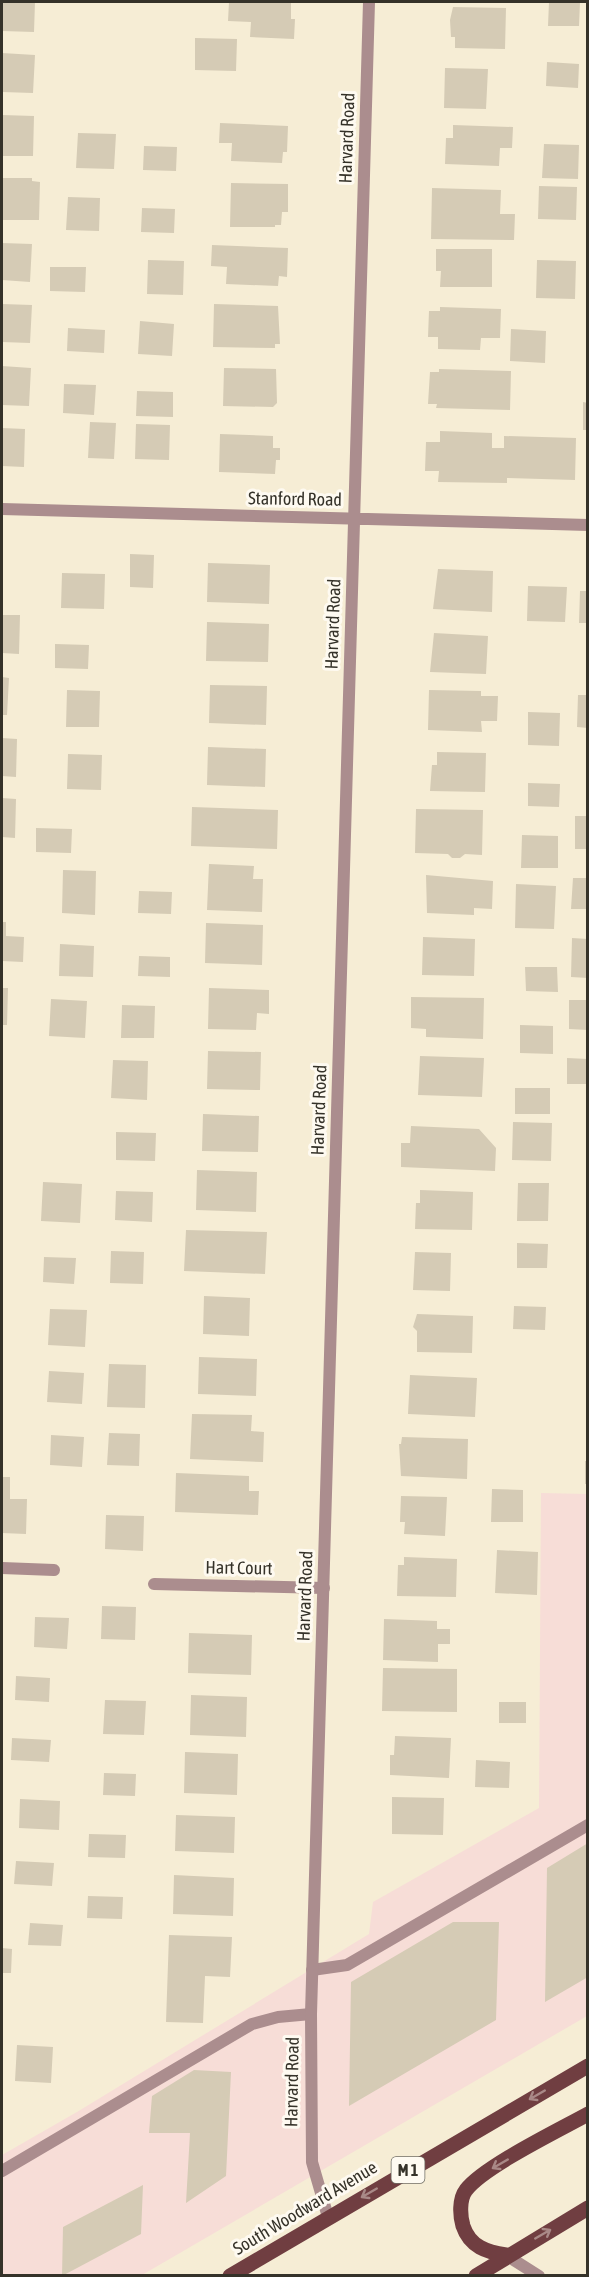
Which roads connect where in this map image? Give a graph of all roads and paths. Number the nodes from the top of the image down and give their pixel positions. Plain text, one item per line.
1 (369, 2) edge
2 (2, 509) edge
3 (354, 518) junction
4 (588, 525) edge
5 (2, 1568) edge
6 (54, 1570) dead end
7 (154, 1584) dead end
8 (324, 1588) junction
9 (588, 1825) edge
10 (312, 1970) junction
11 (311, 2014) junction
12 (588, 2066) edge
13 (588, 2114) edge
14 (2, 2171) edge
15 (585, 2208) edge
16 (328, 2217) junction
17 (506, 2255) junction
18 (230, 2276) edge
19 (476, 2276) edge
20 (524, 2276) edge
21 (539, 2276) edge

1 - 3 street, Harvard Road
2 - 3 street, Stanford Road
3 - 4 street, Stanford Road
3 - 8 street, Harvard Road
5 - 6 street
7 - 8 street, Hart Court
8 - 10 street, Harvard Road
9 - 10 street
10 - 11 street, Harvard Road
11 - 14 street
11 - 16 street, Harvard Road
12 -> 16 main road, South Woodward Avenue / M 1
13 -> 17 main road
17 -> 15 main road
16 - 18 main road, South Woodward Avenue / M 1
17 - 19 main road
17 - 20 street
17 - 21 street

